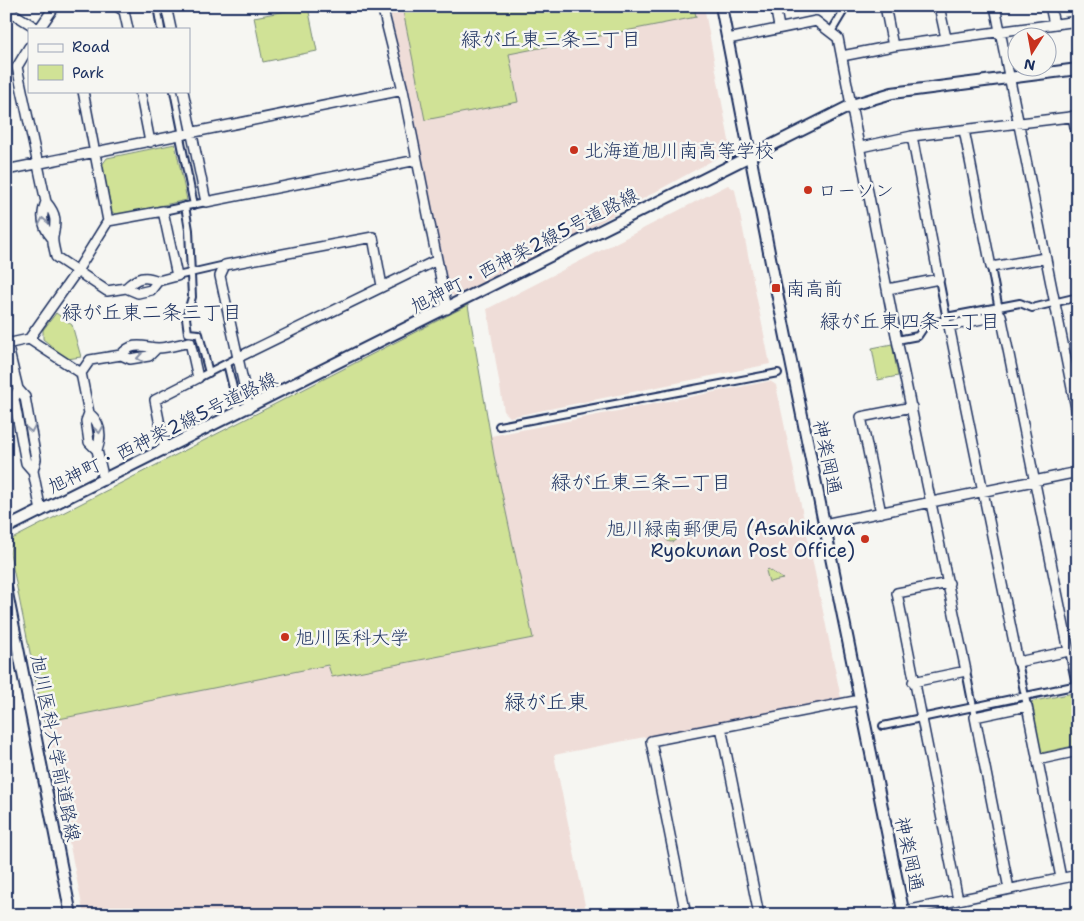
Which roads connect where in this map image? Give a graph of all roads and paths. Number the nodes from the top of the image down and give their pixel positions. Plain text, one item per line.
1 (55, 6) edge
2 (118, 6) edge
3 (157, 6) edge
4 (166, 6) edge
5 (382, 6) edge
6 (721, 6) edge
7 (775, 6) edge
8 (838, 6) edge
9 (885, 6) edge
10 (939, 6) edge
11 (995, 6) edge
12 (1050, 6) edge
13 (6, 9) edge
14 (1078, 21) edge
15 (1054, 24) junction
16 (779, 27) junction
17 (37, 28) edge
18 (40, 28) edge
19 (128, 28) edge
20 (161, 28) edge
21 (171, 28) edge
22 (831, 32) junction
23 (1000, 32) junction
24 (946, 38) junction
25 (728, 39) junction
26 (893, 46) junction
27 (28, 49) edge
28 (842, 56) junction
29 (1006, 63) edge
30 (1078, 69) edge
31 (1056, 72) edge
32 (1009, 78) joint
33 (403, 90) junction
34 (83, 92) edge
35 (140, 92) edge
36 (174, 92) edge
37 (183, 92) edge
38 (852, 105) junction
39 (1075, 116) edge
40 (1019, 123) junction
41 (964, 130) junction
42 (185, 136) junction
43 (912, 136) junction
44 (150, 142) junction
45 (1078, 142) edge
46 (860, 147) junction
47 (94, 152) junction
48 (752, 156) junction
49 (418, 160) junction
50 (38, 164) junction
51 (6, 170) edge
52 (206, 202) junction
53 (194, 205) junction
54 (185, 206) junction
55 (164, 211) junction
56 (108, 221) junction
57 (1045, 258) junction
58 (437, 260) junction
59 (225, 265) junction
60 (991, 267) junction
61 (76, 271) junction
62 (191, 271) junction
63 (177, 276) junction
64 (939, 279) junction
65 (158, 281) junction
66 (382, 286) junction
67 (126, 288) junction
68 (888, 288) junction
69 (1078, 297) edge
70 (1054, 302) junction
71 (447, 309) junction
72 (1000, 311) junction
73 (947, 321) junction
74 (29, 339) junction
75 (897, 340) junction
76 (7, 342) edge
77 (239, 357) junction
78 (227, 363) junction
79 (81, 373) junction
80 (209, 373) junction
81 (778, 373) dead end
82 (198, 378) junction
83 (912, 407) junction
84 (249, 408) junction
85 (239, 413) junction
86 (1078, 418) edge
87 (499, 426) dead end
88 (165, 450) junction
89 (1078, 472) edge
90 (104, 480) junction
91 (1035, 481) junction
92 (983, 492) junction
93 (931, 502) junction
94 (41, 511) junction
95 (880, 513) junction
96 (824, 524) junction
97 (6, 528) edge
98 (949, 583) junction
99 (6, 588) edge
100 (1069, 651) junction
101 (1018, 662) junction
102 (966, 671) junction
103 (913, 682) junction
104 (1077, 685) edge
105 (1025, 695) junction
106 (860, 700) junction
107 (973, 706) junction
108 (1027, 706) junction
109 (975, 717) junction
110 (921, 718) junction
111 (883, 726) dead end
112 (721, 727) junction
113 (1078, 751) edge
114 (1037, 760) junction
115 (1078, 875) edge
116 (1062, 878) junction
117 (1009, 889) junction
118 (958, 900) junction
119 (904, 913) edge
120 (72, 915) edge
121 (686, 915) edge
122 (759, 915) edge
123 (886, 915) edge

1 - 18 street
2 - 19 street
3 - 20 street
4 - 21 street
5 - 33 street
6 - 25 street, 神楽岡通
7 - 16 street
8 - 22 street
9 - 26 street
10 - 24 street
11 - 23 street
12 - 15 street
13 - 17 street
14 - 15 street
15 - 23 street
16 - 22 street
16 - 25 street
22 - 28 street
23 - 24 street
23 - 29 street
24 - 26 street
25 - 48 street, 神楽岡通
26 - 28 street
27 - 50 street
28 - 38 street
30 - 31 street, 旭神町・西神楽2線5号道路線
32 - 38 street, 旭神町・西神楽2線5号道路線
32 - 40 street
33 - 42 street
33 - 49 street
34 - 47 street
35 - 44 street
36 - 42 street
37 - 42 street
38 - 46 street
38 - 48 street, 旭神町・西神楽2線5号道路線
39 - 40 street
39 - 45 street
40 - 41 street
40 - 57 street
41 - 43 street
41 - 60 street
42 - 44 street
42 - 52 street
42 - 53 street
43 - 46 street
43 - 64 street
44 - 47 street
46 - 68 street
47 - 50 street
47 - 56 street
48 - 71 street, 旭神町・西神楽2線5号道路線
48 - 96 street, 神楽岡通
49 - 52 street
49 - 58 street
50 - 51 street
50 - 61 street
52 - 53 street
53 - 54 street
54 - 55 street
54 - 62 street
55 - 56 street
55 - 63 street
56 - 61 street
57 - 60 street
57 - 70 street
58 - 66 street
58 - 71 street
59 - 62 street
59 - 66 street
59 - 77 street
60 - 72 street
61 - 67 street
61 - 74 street
62 - 63 street
62 - 80 street
63 - 65 street
64 - 68 street
64 - 73 street
65 - 67 street
65 - 67 street
66 - 77 street
68 - 75 street
69 - 70 street
70 - 72 street
70 - 86 street
71 - 84 street, 旭神町・西神楽2線5号道路線
72 - 73 street
72 - 91 street
73 - 75 street
73 - 92 street
74 - 76 street
74 - 79 street
75 - 83 street
76 - 94 street
77 - 78 street
77 - 84 street
78 - 80 street
78 - 85 street
79 - 82 street
79 - 90 street
80 - 82 street
81 - 87 street
82 - 88 street
83 - 93 street
83 - 95 street
84 - 85 street, 旭神町・西神楽2線5号道路線
85 - 88 street, 旭神町・西神楽2線5号道路線
88 - 90 street, 旭神町・西神楽2線5号道路線
89 - 91 street
90 - 94 street, 旭神町・西神楽2線5号道路線
91 - 92 street
91 - 100 street
92 - 93 street
92 - 101 street
93 - 95 street
93 - 98 street
94 - 97 street, 旭神町・西神楽2線5号道路線
95 - 96 street
96 - 106 street, 神楽岡通
98 - 102 street
98 - 103 street
99 - 120 street, 旭川医科大学前道路線
100 - 101 street
100 - 104 street
101 - 105 street
102 - 103 street
102 - 107 street
103 - 110 street
104 - 105 street
105 - 107 street
105 - 108 street
106 - 112 street
106 - 119 street, 神楽岡通
107 - 109 street
107 - 110 street
108 - 109 street
108 - 114 street
109 - 117 street
110 - 111 street
110 - 118 street
112 - 121 street
112 - 122 street
113 - 114 street
114 - 116 street
115 - 116 street
116 - 117 street
117 - 118 street
118 - 119 street
119 - 123 street

